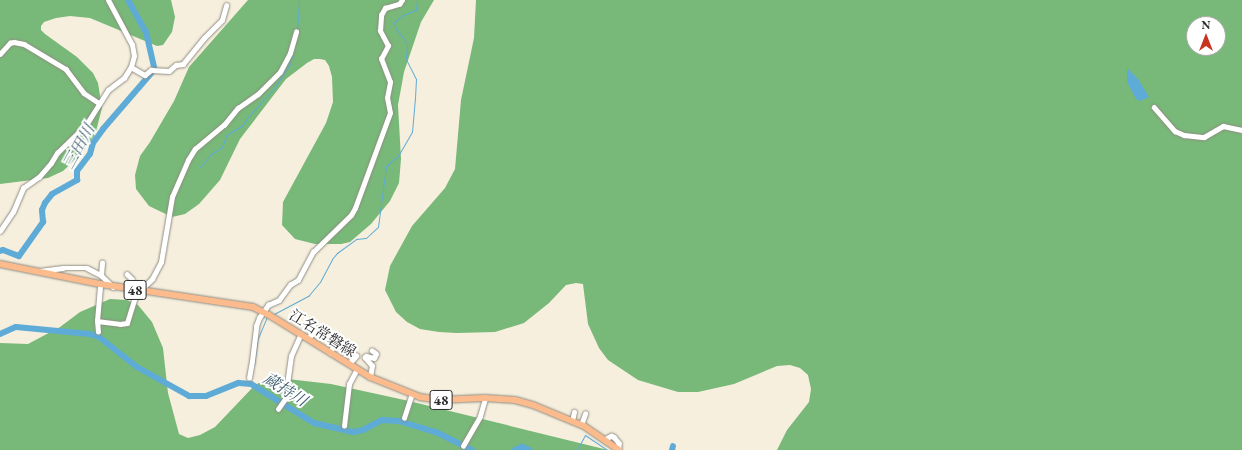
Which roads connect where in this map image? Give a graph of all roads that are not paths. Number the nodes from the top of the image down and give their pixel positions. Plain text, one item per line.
1 (108, 0) edge
2 (402, 0) edge
3 (226, 6) dead end
4 (296, 32) dead end
5 (0, 54) edge
6 (132, 67) junction
7 (99, 103) junction
8 (1154, 107) dead end
9 (1242, 130) edge
10 (0, 231) edge
11 (102, 263) dead end
12 (0, 264) edge
13 (38, 271) junction
14 (127, 274) dead end
15 (101, 275) junction
16 (100, 284) junction
17 (113, 287) junction
18 (128, 289) junction
19 (140, 290) junction
20 (268, 315) junction
21 (97, 321) junction
22 (315, 328) dead end
23 (98, 332) dead end
24 (301, 334) junction
25 (330, 336) dead end
26 (308, 338) junction
27 (372, 351) dead end
28 (330, 353) junction
29 (356, 356) dead end
30 (349, 364) junction
31 (357, 369) junction
32 (370, 377) junction
33 (248, 378) dead end
34 (412, 394) junction
35 (485, 398) junction
36 (278, 409) dead end
37 (574, 412) dead end
38 (584, 414) dead end
39 (404, 418) dead end
40 (572, 420) junction
41 (581, 425) junction
42 (344, 426) dead end
43 (463, 446) dead end
44 (619, 450) edge

1 - 6 street
2 - 20 street
3 - 6 street
4 - 19 street
5 - 7 street
6 - 7 street
7 - 10 street
8 - 9 street
11 - 15 street
12 - 13 main road, 江名常磐線 / 48
13 - 15 street
13 - 16 main road, 江名常磐線 / 48
14 - 18 street
15 - 17 street
16 - 17 main road, 江名常磐線 / 48
16 - 21 street
17 - 18 main road, 江名常磐線 / 48
18 - 19 main road, 江名常磐線 / 48
19 - 20 main road, 江名常磐線 / 48
19 - 21 street
20 - 24 main road, 江名常磐線 / 48
20 - 33 street
21 - 23 street
22 - 26 street
24 - 26 main road, 江名常磐線 / 48
24 - 36 street
25 - 28 street
26 - 28 main road, 江名常磐線 / 48
27 - 32 street
28 - 30 main road, 江名常磐線 / 48
29 - 30 street
30 - 31 main road, 江名常磐線 / 48
31 - 32 main road, 江名常磐線 / 48
31 - 42 street
32 - 34 main road, 江名常磐線 / 48
34 - 35 main road, 江名常磐線 / 48
34 - 39 street
35 - 40 main road, 江名常磐線 / 48
35 - 43 street
37 - 40 street
38 - 41 street
40 - 41 main road, 江名常磐線 / 48
41 - 44 main road, 江名常磐線 / 48

